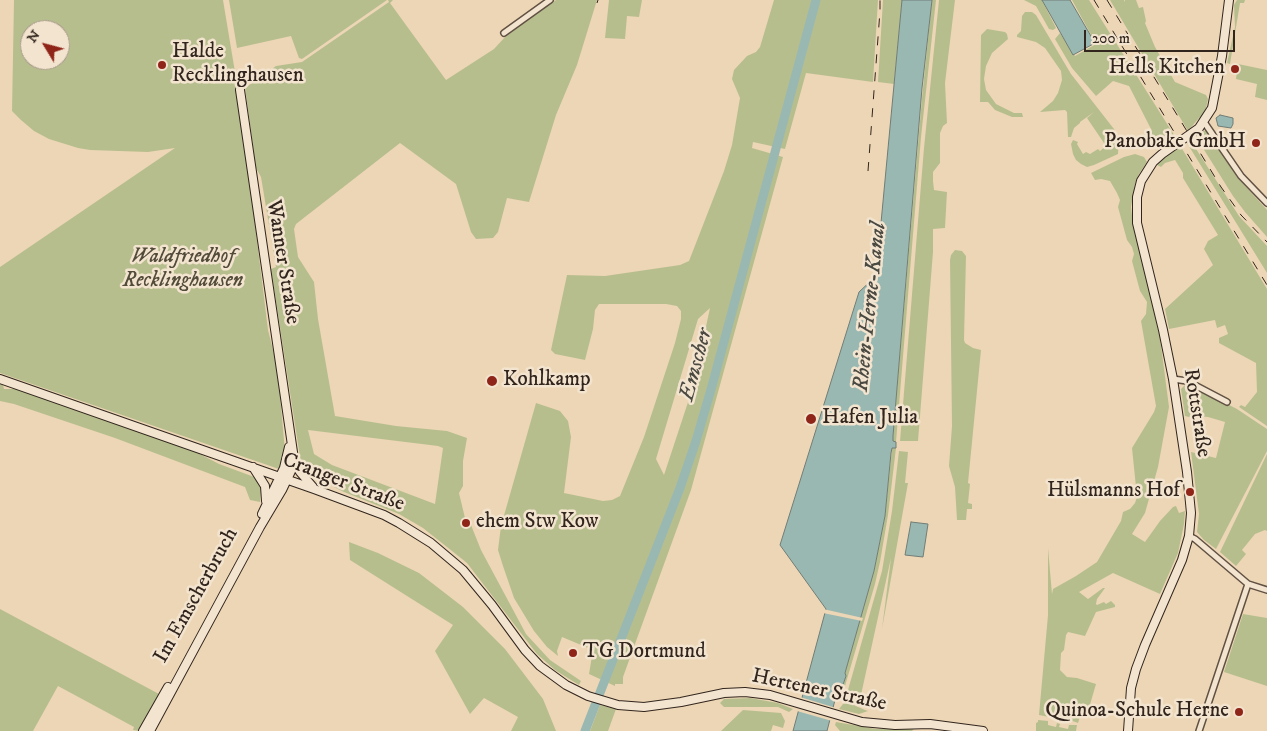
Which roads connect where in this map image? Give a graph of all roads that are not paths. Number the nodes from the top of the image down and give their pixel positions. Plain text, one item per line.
1 (550, 0) edge
2 (1229, 0) edge
3 (504, 33) dead end
4 (240, 90) dead end
5 (1204, 122) junction
6 (1267, 203) edge
7 (0, 379) edge
8 (1173, 379) junction
9 (1227, 402) dead end
10 (291, 439) junction
11 (294, 459) junction
12 (253, 467) junction
13 (283, 478) junction
14 (314, 488) junction
15 (267, 510) junction
16 (1189, 536) junction
17 (1248, 584) junction
18 (1267, 590) edge
19 (618, 704) joint
20 (143, 731) edge
21 (150, 731) edge
22 (983, 731) edge
23 (1128, 731) edge
24 (1200, 731) edge

1 - 3 street
2 - 5 main road, Rottstraße
4 - 10 main road, Wanner Straße
5 - 6 street
5 - 8 main road, Rottstraße
7 - 12 main road, Cranger Straße
8 - 9 street
8 - 16 main road, Rottstraße
10 - 11 main road, Wanner Straße
10 - 13 main road, Wanner Straße
11 - 13 main road, Wanner Straße
11 - 14 main road
12 - 13 main road, Cranger Straße
12 - 15 main road
13 - 14 main road, Cranger Straße
13 - 15 main road, Im Emscherbruch
14 - 19 main road, Cranger Straße
15 - 20 main road, Im Emscherbruch
15 - 21 main road, Im Emscherbruch
16 - 17 street
16 - 23 main road, Rottstraße
17 - 18 street
17 - 24 street
19 - 22 main road, Hertener Straße

